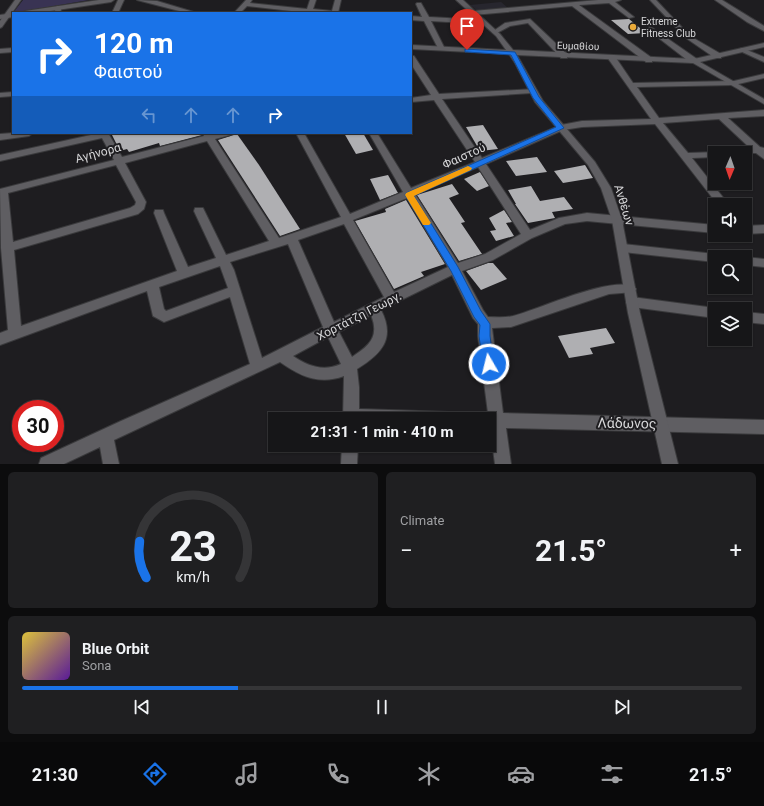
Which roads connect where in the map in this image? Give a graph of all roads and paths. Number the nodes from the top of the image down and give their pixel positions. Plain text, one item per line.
1 (18, 0) edge
2 (111, 0) edge
3 (121, 0) edge
4 (140, 0) edge
5 (314, 0) edge
6 (338, 0) edge
7 (459, 0) edge
8 (610, 0) edge
9 (618, 0) edge
10 (653, 0) edge
11 (718, 0) edge
12 (94, 1) edge
13 (247, 2) edge
14 (571, 2) edge
15 (419, 4) dead end
16 (58, 10) edge
17 (309, 11) junction
18 (36, 12) edge
19 (115, 12) edge
20 (187, 12) edge
21 (238, 12) edge
22 (320, 12) edge
23 (335, 12) edge
24 (474, 13) junction
25 (6, 16) edge
26 (631, 17) dead end
27 (412, 18) edge
28 (427, 19) junction
29 (644, 21) dead end
30 (483, 22) junction
31 (0, 26) edge
32 (764, 29) edge
33 (495, 32) junction
34 (764, 45) edge
35 (412, 47) edge
36 (441, 49) junction
37 (12, 50) edge
38 (742, 50) junction
39 (0, 51) edge
40 (513, 53) junction
41 (564, 56) junction
42 (718, 56) junction
43 (611, 57) junction
44 (412, 60) edge
45 (649, 60) junction
46 (764, 60) edge
47 (694, 61) junction
48 (764, 76) edge
49 (734, 83) junction
50 (632, 85) junction
51 (532, 91) junction
52 (12, 94) edge
53 (0, 95) edge
54 (436, 96) junction
55 (412, 100) edge
56 (764, 102) edge
57 (764, 113) edge
58 (721, 116) junction
59 (658, 121) junction
60 (561, 128) junction
61 (22, 134) edge
62 (104, 134) edge
63 (301, 134) edge
64 (374, 134) edge
65 (208, 135) edge
66 (0, 137) edge
67 (752, 152) edge
68 (762, 152) edge
69 (708, 154) edge
70 (685, 156) junction
71 (0, 158) edge
72 (118, 161) junction
73 (482, 162) junction
74 (2, 192) edge
75 (409, 195) junction
76 (718, 198) edge
77 (199, 211) dead end
78 (159, 213) dead end
79 (347, 219) junction
80 (617, 220) junction
81 (708, 228) edge
82 (764, 229) edge
83 (752, 230) edge
84 (528, 235) junction
85 (290, 238) junction
86 (276, 243) junction
87 (8, 248) junction
88 (622, 248) junction
89 (708, 257) edge
90 (223, 260) junction
91 (752, 262) edge
92 (764, 263) edge
93 (455, 269) junction
94 (184, 273) junction
95 (152, 285) junction
96 (630, 289) junction
97 (234, 290) junction
98 (391, 299) junction
99 (632, 302) junction
100 (374, 308) junction
101 (708, 312) edge
102 (752, 318) edge
103 (764, 319) edge
104 (485, 324) junction
105 (331, 330) junction
106 (15, 334) junction
107 (0, 339) edge
108 (281, 355) junction
109 (258, 367) junction
110 (350, 367) junction
111 (351, 412) edge
112 (492, 412) edge
113 (496, 420) edge
114 (660, 424) junction
115 (764, 427) edge
116 (496, 433) edge
117 (106, 436) junction
118 (350, 452) edge
119 (47, 464) edge
120 (111, 464) edge
121 (349, 464) edge
122 (503, 464) edge
123 (670, 464) edge

1 - 25 street
2 - 12 street
3 - 19 street
4 - 20 street
5 - 17 street
6 - 23 street
7 - 24 street, Ανθέων
8 - 9 street
8 - 14 street
8 - 26 street
10 - 42 street
11 - 32 street
12 - 16 street
13 - 17 street
13 - 21 street
14 - 24 street
14 - 45 street
15 - 28 street
16 - 18 street
17 - 22 street
24 - 30 street, Ανθέων
25 - 31 street
27 - 28 street
28 - 30 street
28 - 36 street
29 - 47 street
30 - 33 street, Ανθέων
33 - 40 street, Ανθέων
33 - 41 street
34 - 38 street, Ευμαθίου
35 - 36 street, Ευμαθίου
36 - 40 street, Ευμαθίου
37 - 39 street
38 - 42 street, Ευμαθίου
38 - 46 street
40 - 41 street, Ευμαθίου
40 - 51 street, Ανθέων
41 - 43 street, Ευμαθίου
42 - 47 street, Ευμαθίου
43 - 45 street, Ευμαθίου
43 - 50 street
44 - 54 street
45 - 47 street, Ευμαθίου
47 - 49 street
48 - 49 street
49 - 50 street
49 - 56 street
50 - 59 street
51 - 54 street
51 - 60 street, Ανθέων
52 - 53 street
54 - 55 street
54 - 73 street
57 - 58 street, Φαιστού
58 - 59 street, Φαιστού
58 - 68 street
59 - 60 street, Φαιστού
59 - 70 street
60 - 73 street, Φαιστού
60 - 80 street, Ανθέων
61 - 66 street
62 - 71 street
62 - 72 street
63 - 79 street
64 - 75 street
65 - 72 street, Αγήνορα
65 - 86 street
67 - 68 street
69 - 70 street
70 - 76 street
72 - 74 street, Αγήνορα
72 - 87 street
73 - 75 street, Φαιστού
73 - 84 street
74 - 87 street
75 - 79 street, Φαιστού
75 - 93 street
77 - 90 street
78 - 94 street
79 - 85 street, Φαιστού
79 - 98 street
80 - 81 street, Χορτάτζη Γεωργ.
80 - 84 street, Χορτάτζη Γεωργ.
80 - 88 street, Ανθέων
82 - 83 street
84 - 93 street, Χορτάτζη Γεωργ.
85 - 86 street, Φαιστού
85 - 105 street
86 - 90 street, Φαιστού
87 - 106 street
88 - 89 street
88 - 96 street, Ανθέων
90 - 94 street, Φαιστού
90 - 97 street
91 - 92 street
93 - 98 street, Χορτάτζη Γεωργ.
93 - 104 street
94 - 95 street, Φαιστού
95 - 97 street
95 - 106 street, Φαιστού
96 - 99 street, Ανθέων
96 - 104 street
97 - 109 street
98 - 100 street, Χορτάτζη Γεωργ.
99 - 101 street
99 - 114 street, Ανθέων
100 - 105 street, Χορτάτζη Γεωργ.
100 - 110 street
102 - 103 street
104 - 112 street
105 - 108 street, Χορτάτζη Γεωργ.
105 - 110 street
106 - 107 street, Φαιστού
108 - 109 street, Χορτάτζη Γεωργ.
108 - 110 street
109 - 117 street, Χορτάτζη Γεωργ.
110 - 111 street
113 - 114 street, Λάδωνος
114 - 115 street, Λάδωνος
114 - 123 street, Ανθέων
116 - 122 street
117 - 119 street, Χορτάτζη Γεωργ.
117 - 120 street
118 - 121 street

